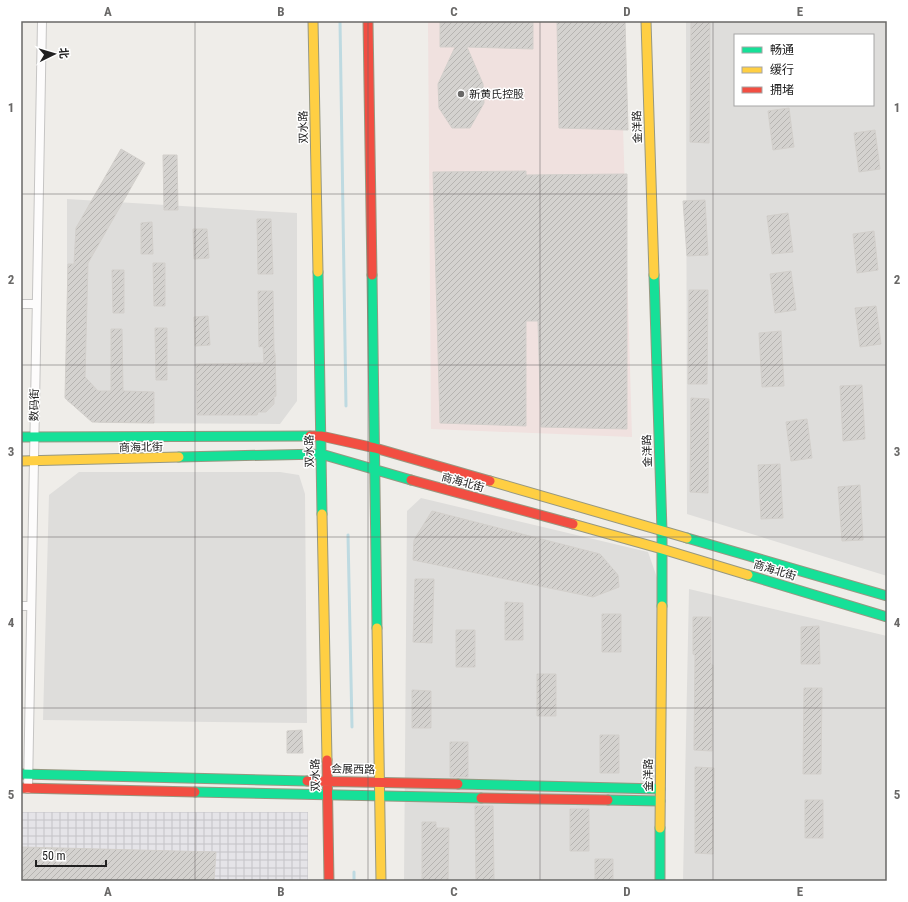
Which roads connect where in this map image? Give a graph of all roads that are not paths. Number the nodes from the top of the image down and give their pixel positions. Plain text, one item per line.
1 (42, 21) edge
2 (313, 21) edge
3 (368, 21) edge
4 (646, 21) edge
5 (21, 304) edge
6 (36, 304) junction
7 (321, 436) junction
8 (21, 437) edge
9 (34, 437) junction
10 (375, 448) junction
11 (321, 454) junction
12 (21, 461) edge
13 (33, 462) junction
14 (374, 470) junction
15 (662, 531) junction
16 (662, 549) junction
17 (887, 596) edge
18 (21, 606) edge
19 (31, 606) junction
20 (887, 617) edge
21 (24, 774) edge
22 (327, 780) junction
23 (379, 782) junction
24 (25, 788) edge
25 (660, 788) junction
26 (327, 796) junction
27 (379, 797) junction
28 (660, 801) junction
29 (329, 881) edge
30 (381, 881) edge
31 (660, 881) edge

1 - 6 street, 数码街
2 - 7 main road, 双水路
3 - 10 main road
4 - 15 main road, 金洋路
5 - 6 street
6 - 9 street, 数码街
7 - 9 main road, 商海北街
7 - 10 main road, 商海北街
7 - 11 main road, 双水路
8 - 9 main road, 商海北街
9 - 13 street, 数码街
10 - 14 main road
10 - 15 main road, 商海北街
11 - 13 main road, 商海北街
11 - 14 main road, 商海北街
11 - 22 main road, 双水路
12 - 13 main road, 商海北街
13 - 19 street, 数码街
14 - 16 main road, 商海北街
14 - 23 main road
15 - 16 main road, 金洋路
15 - 17 main road, 商海北街
16 - 20 main road, 商海北街
16 - 25 main road, 金洋路
18 - 19 street
19 - 21 street, 数码街
21 - 22 main road, 会展西路
21 - 24 street, 数码街
22 - 23 main road, 会展西路
22 - 26 main road, 双水路
23 - 25 main road, 会展西路
23 - 27 main road
24 - 26 main road
25 - 28 main road, 金洋路
26 - 27 main road
26 - 29 main road, 双水路
27 - 28 main road
27 - 30 main road
28 - 31 main road, 金洋路

